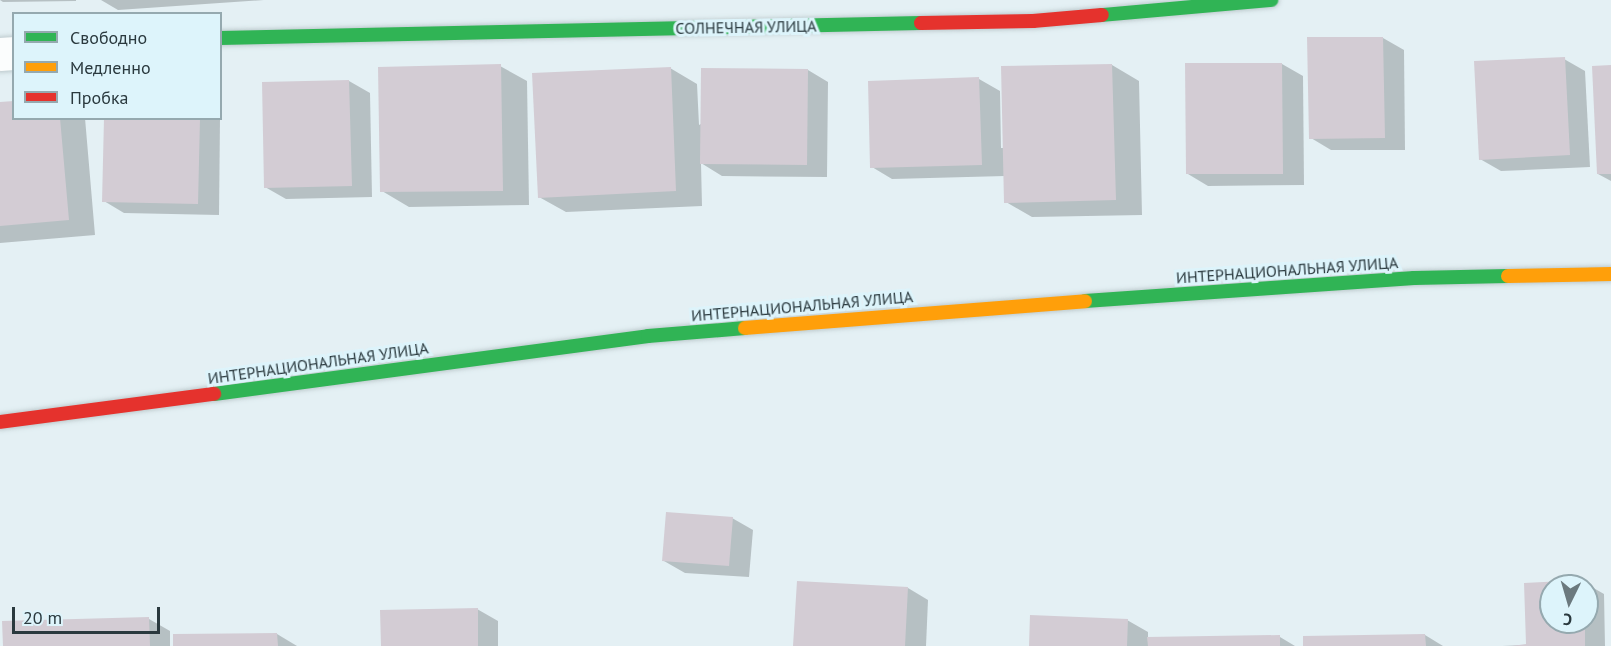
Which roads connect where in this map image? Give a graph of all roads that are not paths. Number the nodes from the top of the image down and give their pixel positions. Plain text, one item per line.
1 (1271, 0) edge
2 (222, 38) edge
3 (1611, 274) edge
4 (0, 422) edge

1 - 2 main road, СОЛНЕЧНАЯ УЛИЦА
3 - 4 main road, ИНТЕРНАЦИОНАЛЬНАЯ УЛИЦА

